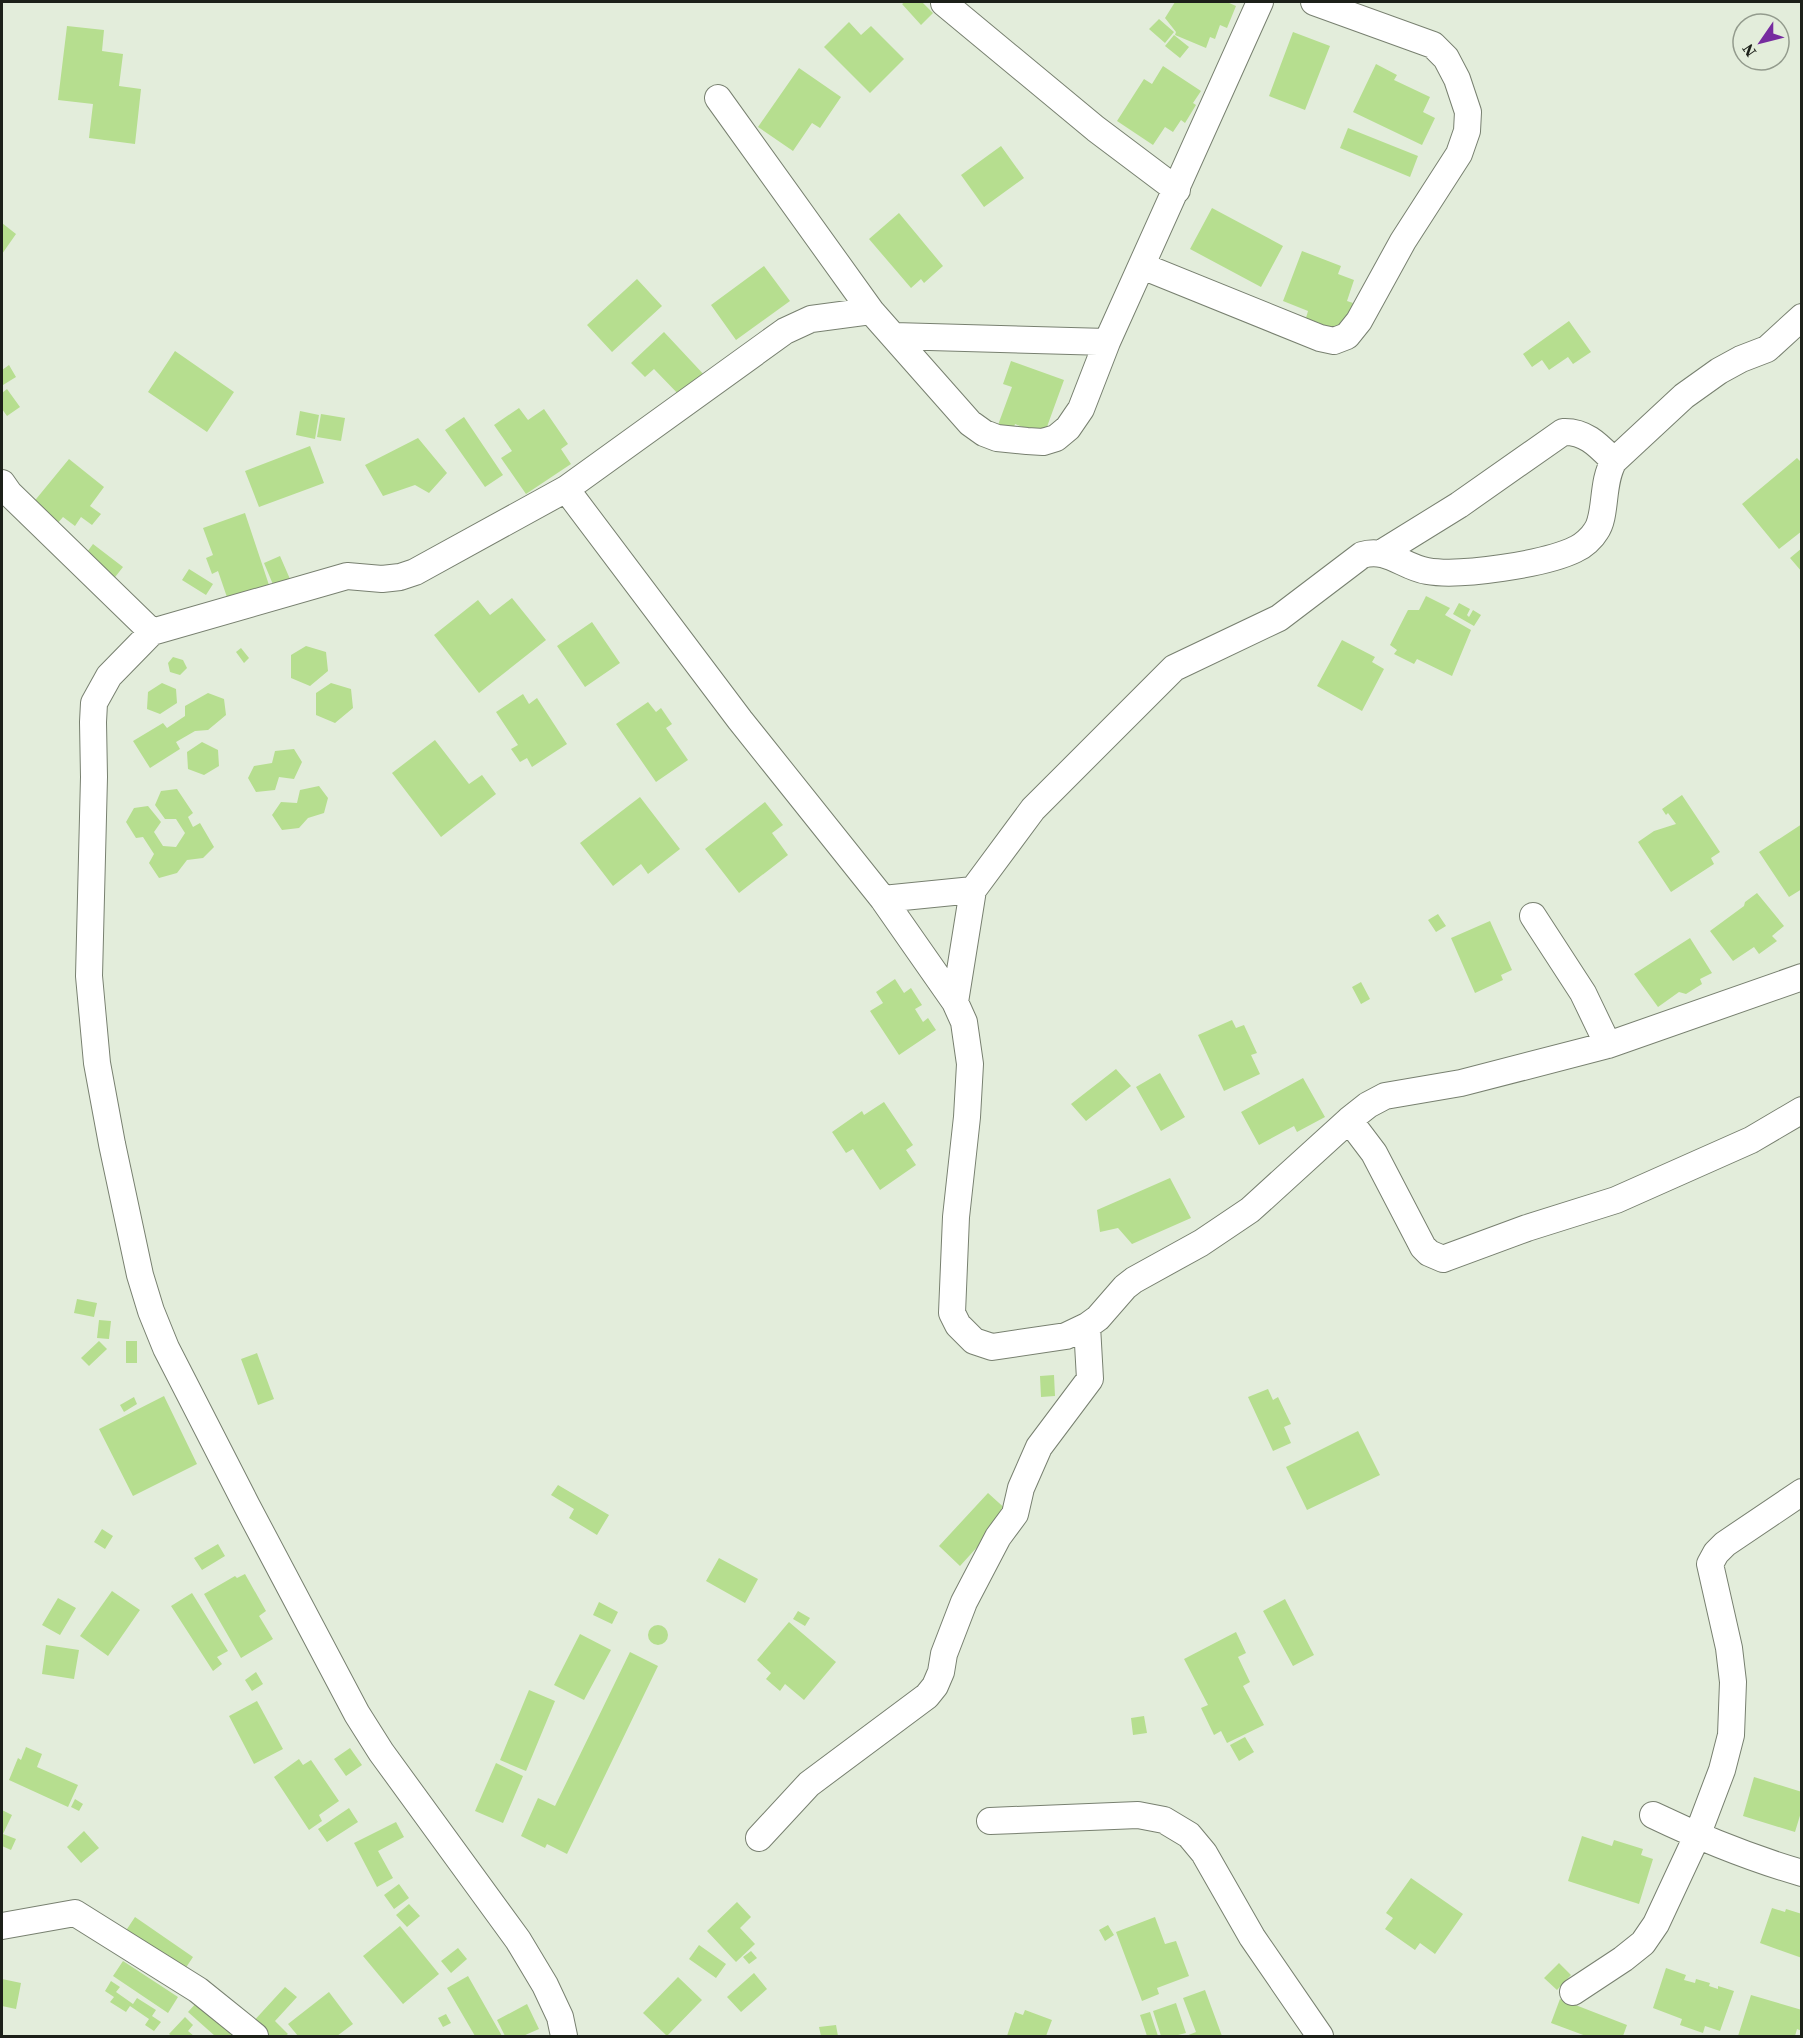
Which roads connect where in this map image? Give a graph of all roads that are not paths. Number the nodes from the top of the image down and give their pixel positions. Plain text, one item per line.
1 (1260, 2) edge
2 (1314, 2) edge
3 (944, 3) dead end
4 (717, 98) dead end
5 (1177, 190) junction
6 (1142, 266) junction
7 (871, 311) junction
8 (1802, 317) edge
9 (894, 336) junction
10 (1107, 342) junction
11 (1614, 461) junction
12 (2, 483) edge
13 (566, 489) junction
14 (1383, 552) junction
15 (152, 632) junction
16 (973, 890) junction
17 (883, 899) junction
18 (1533, 916) dead end
19 (1802, 977) edge
20 (955, 1002) junction
21 (1608, 1045) junction
22 (1802, 1110) edge
23 (1349, 1120) junction
24 (1087, 1326) junction
25 (1802, 1492) edge
26 (1653, 1815) dead end
27 (990, 1821) dead end
28 (1697, 1836) junction
29 (759, 1838) dead end
30 (1802, 1873) edge
31 (2, 1926) edge
32 (1573, 1992) dead end
33 (255, 2037) edge
34 (564, 2037) edge
35 (1320, 2037) edge

1 - 5 street
2 - 6 street
3 - 5 street
4 - 7 street
5 - 6 street
6 - 10 street
7 - 9 street
7 - 13 street
8 - 11 street
9 - 10 street
9 - 10 street
11 - 14 street
11 - 14 street
12 - 15 street
13 - 15 street
13 - 17 street
14 - 16 street
15 - 34 street
16 - 17 street
16 - 20 street
17 - 20 street
18 - 21 street
19 - 21 street
20 - 24 street
21 - 23 street
22 - 23 street
23 - 24 street
24 - 29 street
25 - 28 street
26 - 28 street
27 - 35 street
28 - 30 street
28 - 32 street
31 - 33 street

